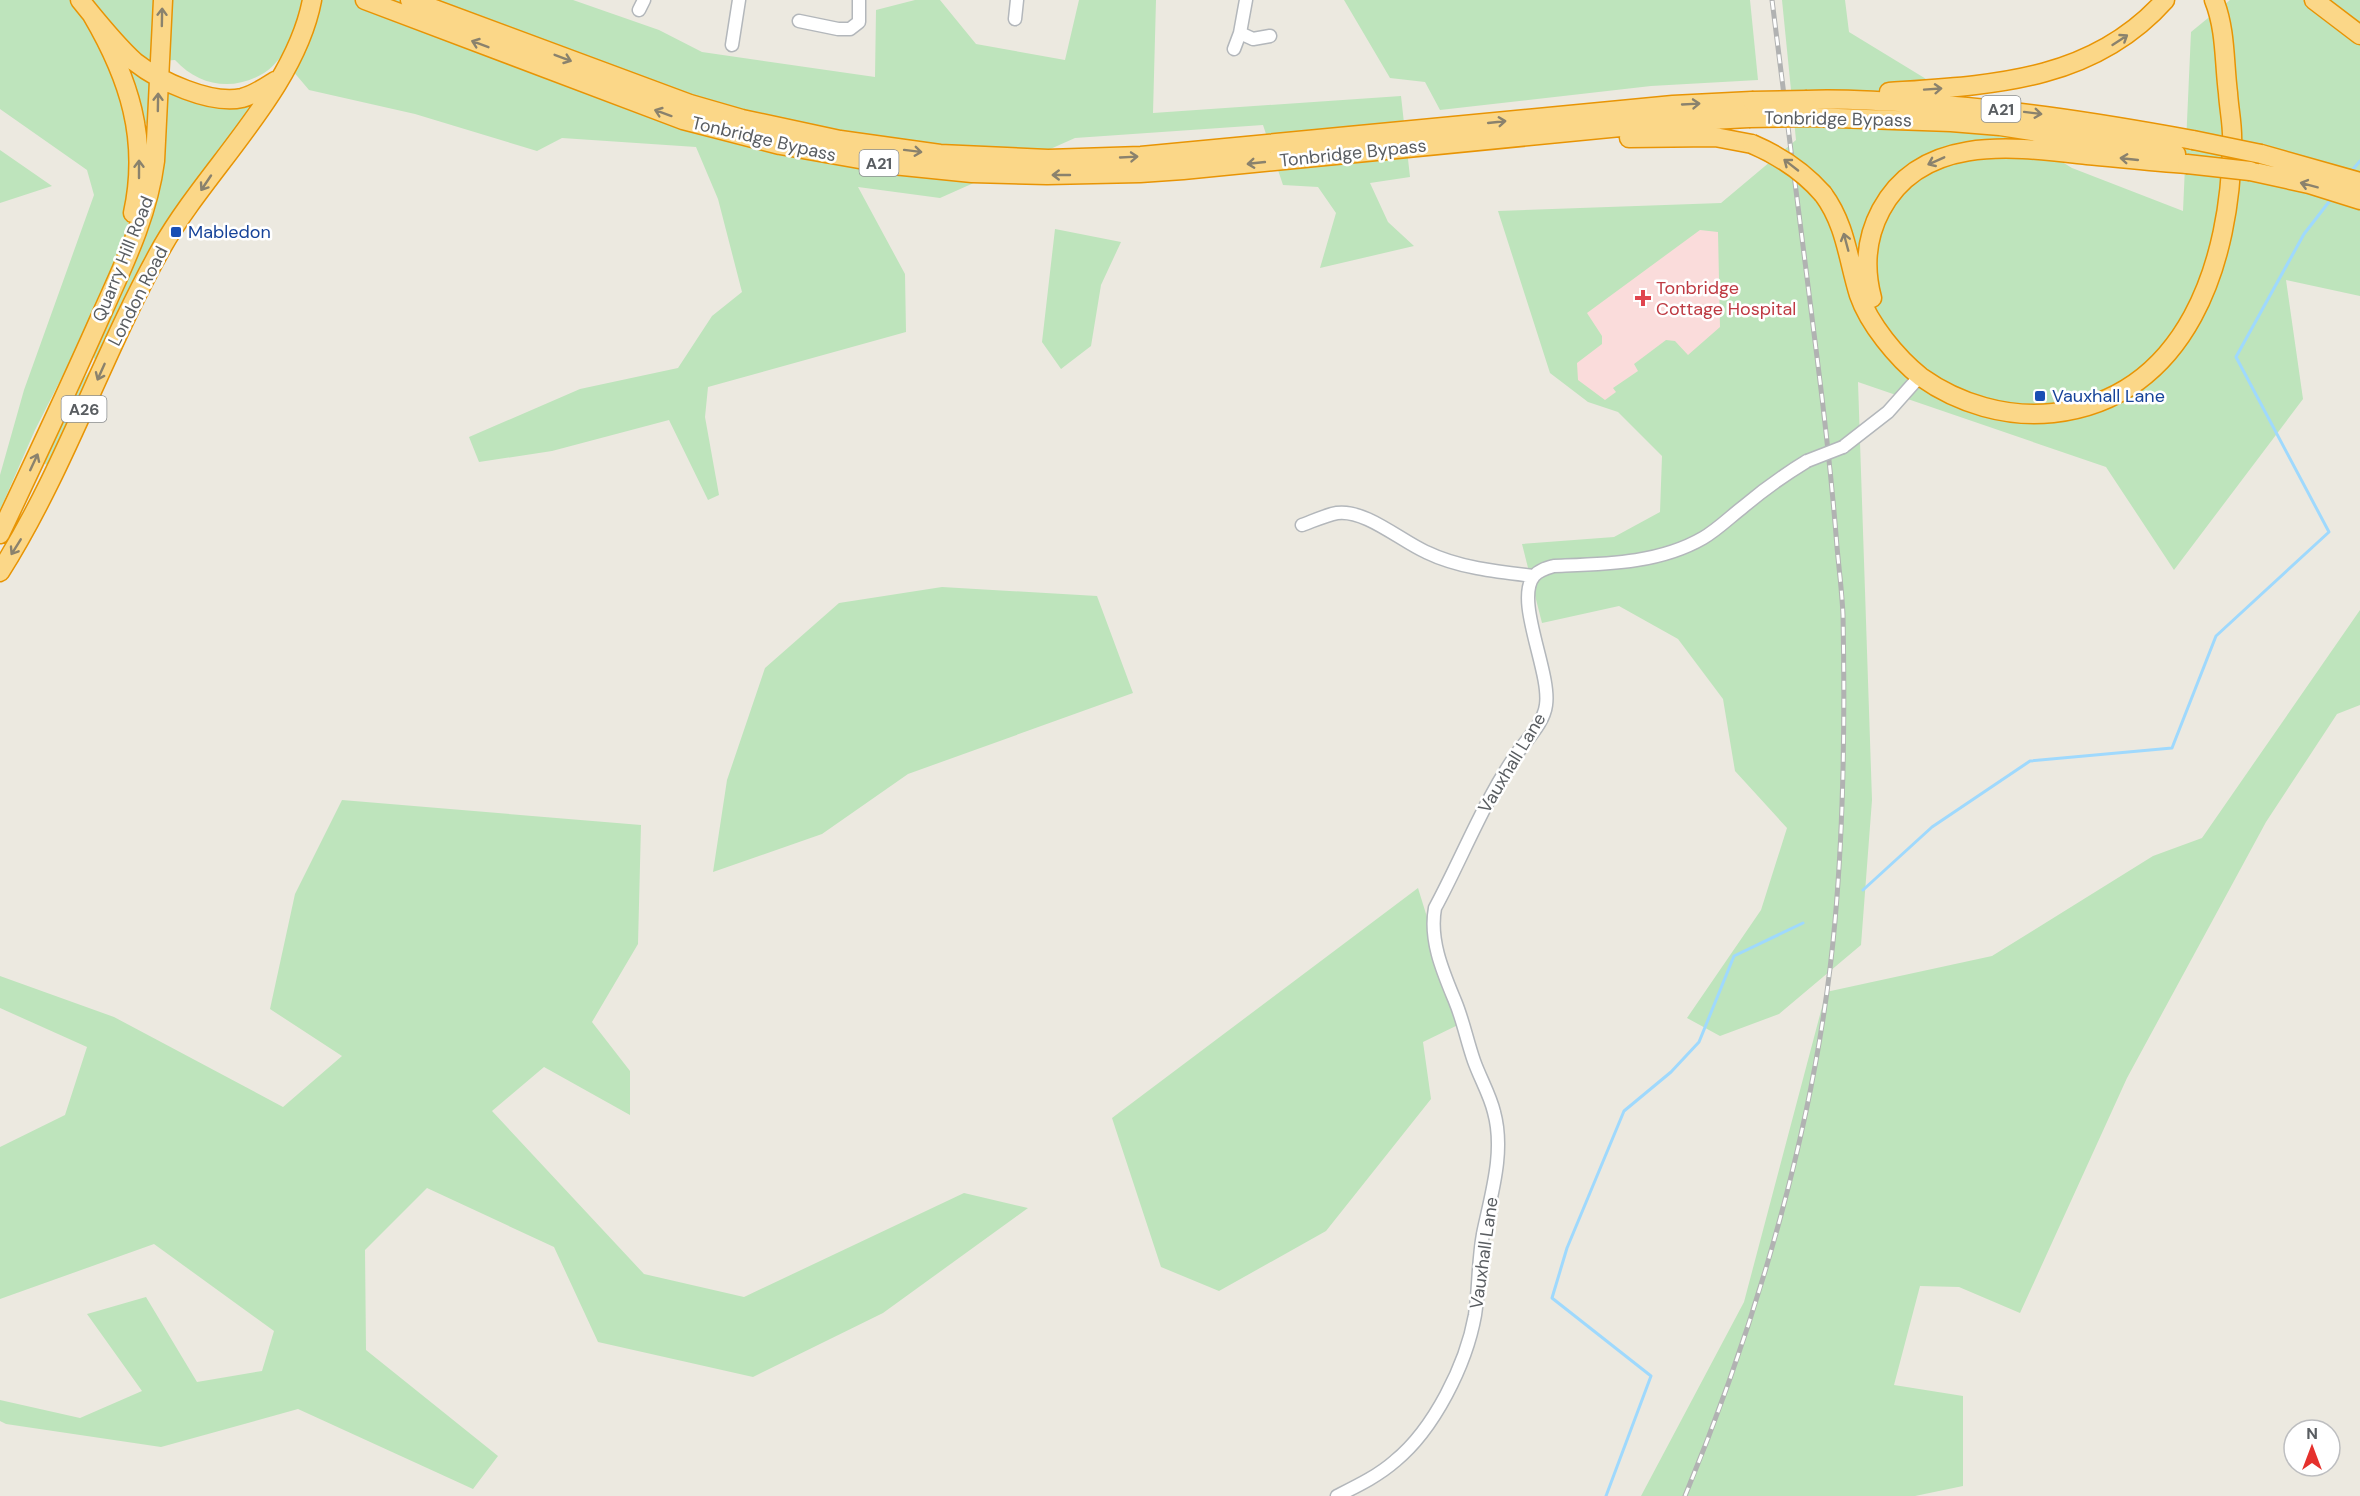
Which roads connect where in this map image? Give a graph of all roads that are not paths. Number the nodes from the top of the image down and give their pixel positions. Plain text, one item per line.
1 (80, 0) edge
2 (163, 0) edge
3 (312, 0) edge
4 (365, 0) edge
5 (411, 0) edge
6 (740, 0) edge
7 (859, 0) edge
8 (1017, 0) edge
9 (1246, 0) edge
10 (2165, 0) edge
11 (2214, 0) edge
12 (2227, 0) edge
13 (2314, 0) edge
14 (92, 15) junction
15 (1015, 19) dead end
16 (799, 21) dead end
17 (1240, 33) junction
18 (2360, 35) edge
19 (1270, 36) dead end
20 (2224, 37) junction
21 (732, 45) dead end
22 (1234, 48) dead end
23 (161, 50) junction
24 (159, 76) junction
25 (281, 77) junction
26 (208, 97) junction
27 (1809, 105) junction
28 (1751, 109) junction
29 (1441, 144) junction
30 (2190, 153) junction
31 (2360, 182) edge
32 (2360, 200) edge
33 (122, 267) junction
34 (1882, 334) junction
35 (1920, 376) junction
36 (1302, 525) dead end
37 (0, 534) edge
38 (0, 572) edge
39 (1534, 576) junction
40 (1336, 1496) edge

1 - 14 highway
23 -> 2 highway, Quarry Hill Road / A26
3 - 25 highway, London Road / A26
29 -> 4 highway, Tonbridge Bypass / A21
5 -> 28 highway, Tonbridge Bypass / A21
6 - 21 street
7 - 16 street
8 - 15 street
9 - 17 street
27 -> 10 highway
11 - 20 highway
12 - 20 highway
13 - 18 highway
14 - 24 highway
33 -> 14 highway
17 - 19 street
17 - 22 street
20 - 35 highway
23 - 24 highway, Quarry Hill Road / A26
23 - 26 highway
24 - 26 highway
33 -> 24 highway, Quarry Hill Road / A26
25 - 26 highway
25 -> 38 highway, London Road / A26
27 - 28 highway, Tonbridge Bypass / A21, bridge
27 - 30 highway, Tonbridge Bypass / A21
28 - 29 highway, Tonbridge Bypass / A21
34 -> 29 highway, bridge
30 - 31 highway, Tonbridge Bypass / A21, bridge
32 -> 30 highway, bridge
30 -> 34 highway
37 -> 33 highway, Quarry Hill Road / A26
34 - 35 highway
35 - 39 street, bridge
36 - 39 street
39 - 40 street, Vauxhall Lane

